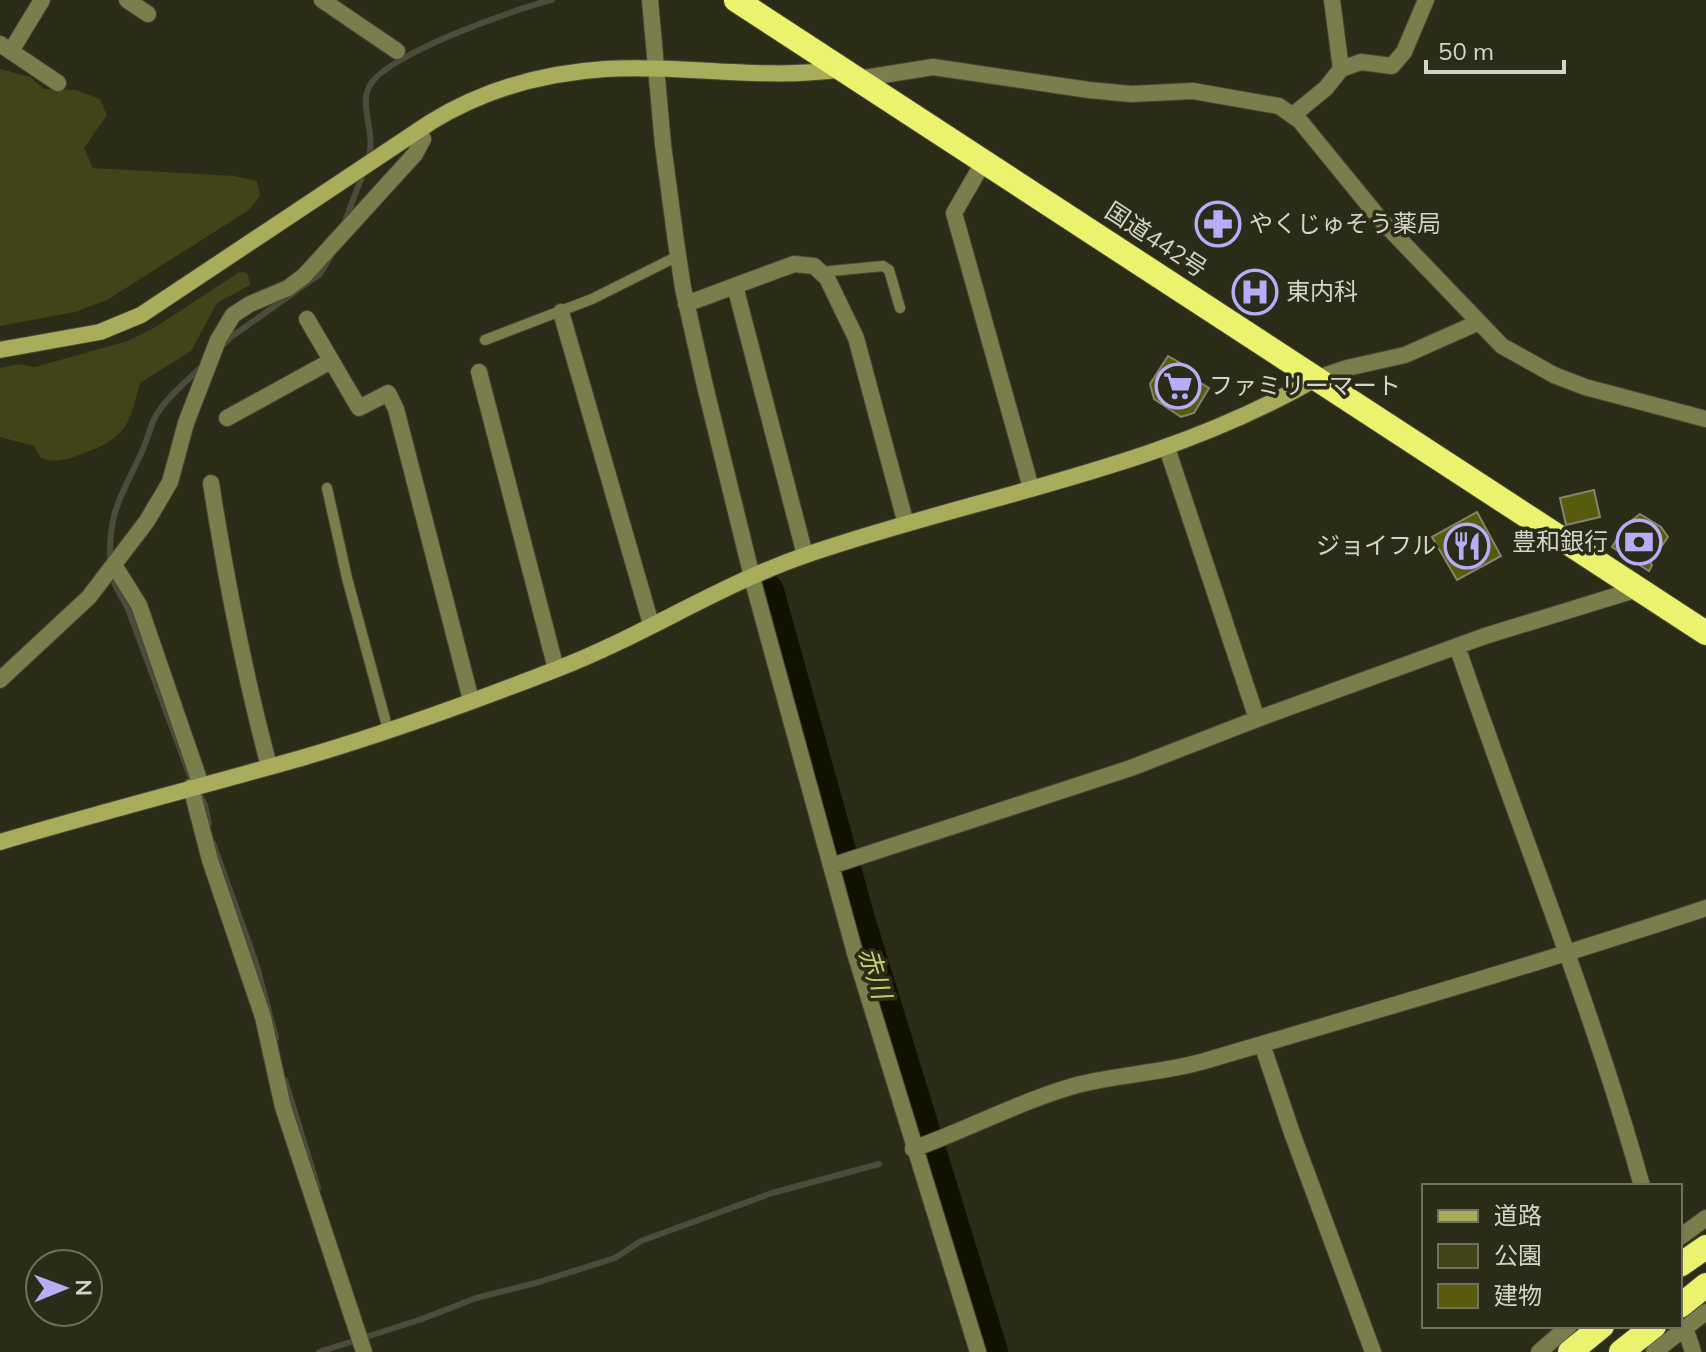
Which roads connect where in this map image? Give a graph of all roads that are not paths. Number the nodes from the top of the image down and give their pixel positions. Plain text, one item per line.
1 (42, 0) edge
2 (127, 0) edge
3 (650, 0) edge
4 (1332, 0) edge
5 (1426, 0) edge
6 (327, 1) edge
7 (741, 2) edge
8 (148, 14) dead end
9 (5, 47) edge
10 (397, 51) dead end
11 (1341, 69) junction
12 (656, 70) junction
13 (850, 74) junction
14 (58, 83) dead end
15 (1293, 115) junction
16 (419, 130) junction
17 (984, 161) junction
18 (678, 256) junction
19 (821, 272) junction
20 (735, 286) junction
21 (686, 304) junction
22 (900, 308) dead end
23 (561, 312) junction
24 (307, 319) dead end
25 (1477, 323) junction
26 (485, 340) dead end
27 (0, 350) edge
28 (331, 361) junction
29 (479, 372) dead end
30 (1317, 378) junction
31 (227, 418) dead end
32 (1706, 419) edge
33 (1167, 448) junction
34 (211, 483) dead end
35 (327, 488) dead end
36 (1031, 488) junction
37 (906, 524) junction
38 (805, 555) junction
39 (114, 565) junction
40 (752, 575) junction
41 (1638, 589) junction
42 (651, 624) junction
43 (1706, 633) edge
44 (1457, 646) junction
45 (556, 669) junction
46 (0, 680) edge
47 (471, 700) junction
48 (1257, 719) junction
49 (388, 730) junction
50 (269, 766) junction
51 (196, 786) junction
52 (0, 842) edge
53 (831, 866) junction
54 (1706, 908) edge
55 (1569, 954) junction
56 (1262, 1044) junction
57 (913, 1149) junction
58 (1641, 1184) edge
59 (1706, 1218) edge
60 (1682, 1236) edge
61 (1706, 1247) edge
62 (1682, 1264) edge
63 (1706, 1285) edge
64 (1706, 1312) edge
65 (1682, 1316) edge
66 (1567, 1328) edge
67 (1600, 1328) edge
68 (1651, 1328) edge
69 (1673, 1328) edge
70 (364, 1352) edge
71 (978, 1352) edge
72 (1373, 1352) edge
73 (1539, 1352) edge
74 (1570, 1352) edge
75 (1621, 1352) edge
76 (1654, 1352) edge
77 (1693, 1352) edge

1 - 9 street
2 - 8 street
3 - 12 street
4 - 11 street
5 - 11 street
6 - 10 street
7 - 13 highway, 国道442号
9 - 14 street
11 - 15 street
12 - 13 street
12 - 16 street
12 - 18 street
13 - 15 street
13 - 17 highway, 国道442号
15 - 25 street
16 - 27 street
16 - 39 street
17 - 30 highway, 国道442号
17 - 36 street
18 - 21 street
18 - 23 lane
19 - 20 street
19 - 22 lane
19 - 37 street
20 - 21 street
20 - 38 street
21 - 40 street
23 - 26 lane
23 - 42 street
24 - 28 street
25 - 30 street
25 - 32 street
28 - 31 street
28 - 47 street
29 - 45 street
30 - 33 street
30 - 41 highway, 国道442号
33 - 36 street
33 - 48 street
34 - 50 street
35 - 49 lane
36 - 37 street
37 - 38 street
38 - 40 street
39 - 46 street
39 - 51 street
40 - 42 street
40 - 53 street
41 - 43 highway, 国道442号
41 - 44 street
42 - 45 street
44 - 48 street
44 - 55 street
45 - 47 street
47 - 49 street
48 - 53 street
49 - 50 street
50 - 51 street
51 - 52 street
51 - 70 street
53 - 57 street
54 - 55 street
55 - 56 street
55 - 58 street
56 - 57 street
56 - 72 street
57 - 71 street
59 - 60 street
61 - 62 highway
63 - 65 highway
64 - 65 street
65 - 77 street
66 - 73 street
67 - 74 highway
68 - 75 highway
69 - 76 street

